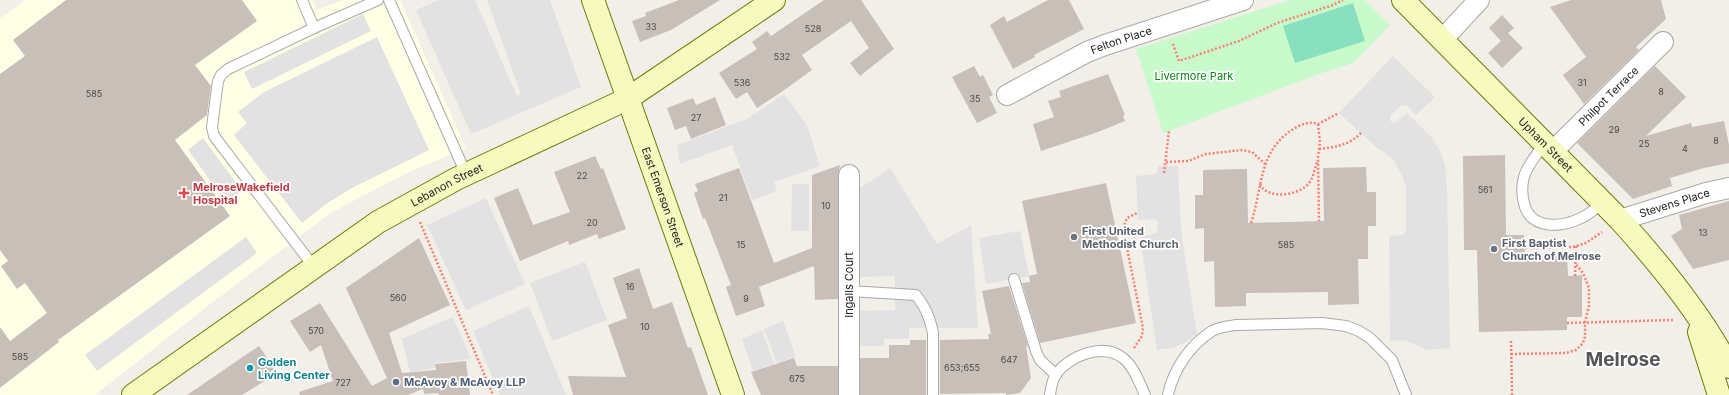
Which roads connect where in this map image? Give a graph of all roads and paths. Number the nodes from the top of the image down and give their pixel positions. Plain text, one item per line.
1 (302, 0) edge
2 (378, 0) edge
3 (389, 0) edge
4 (593, 0) edge
5 (774, 0) edge
6 (1242, 0) edge
7 (1343, 0) edge
8 (1403, 0) edge
9 (1479, 0) edge
10 (1167, 24) junction
11 (314, 28) junction
12 (1443, 39) junction
13 (1663, 42) dead end
14 (1007, 96) dead end
15 (627, 99) junction
16 (1339, 113) dead end
17 (1318, 124) junction
18 (1169, 131) dead end
19 (1361, 133) dead end
20 (1549, 147) junction
21 (1319, 150) junction
22 (1318, 157) junction
23 (1166, 162) junction
24 (1265, 164) junction
25 (1164, 173) dead end
26 (466, 174) junction
27 (849, 175) dead end
28 (1260, 183) junction
29 (1729, 188) edge
30 (412, 202) junction
31 (1603, 202) junction
32 (1137, 213) dead end
33 (1620, 220) junction
34 (1319, 221) dead end
35 (1252, 223) dead end
36 (1576, 246) junction
37 (1524, 248) dead end
38 (1575, 263) junction
39 (314, 267) junction
40 (1575, 276) dead end
41 (1014, 279) dead end
42 (849, 291) junction
43 (1682, 294) junction
44 (1693, 319) junction
45 (1584, 322) junction
46 (1567, 323) dead end
47 (1511, 341) dead end
48 (1511, 354) junction
49 (1124, 359) junction
50 (1729, 367) edge
51 (1056, 374) junction
52 (133, 395) edge
53 (493, 395) edge
54 (733, 395) edge
55 (849, 395) edge
56 (933, 395) edge
57 (1050, 395) edge
58 (1144, 395) edge
59 (1168, 395) edge
60 (1406, 395) edge
61 (1512, 395) edge
62 (1718, 395) edge

1 - 11 lane
2 - 11 lane
3 - 26 lane
4 - 15 main road, East Emerson Street
5 - 15 main road, Lebanon Street
6 - 10 street, Felton Place
7 - 10 path
8 - 12 main road, Upham Street
9 - 12 street
10 - 14 street, Felton Place
11 - 39 lane
12 - 20 main road, Upham Street
13 - 20 street, Philpot Terrace
15 - 26 main road, Lebanon Street
15 - 54 main road, East Emerson Street
16 - 17 path
17 - 21 path
17 - 24 path
18 - 23 path
19 - 21 path
20 - 31 main road, Upham Street
20 - 31 lane
21 - 22 path
22 - 28 path
22 - 34 path
23 - 24 path
23 - 25 path
24 - 28 path
26 - 30 main road, Lebanon Street
27 - 42 street, Ingalls Court
28 - 35 path
29 - 33 street, Stevens Place
30 - 39 main road, Lebanon Street
30 - 53 path
31 - 33 main road, Upham Street
32 - 49 path
33 - 36 path
33 - 43 main road, Upham Street
36 - 37 path
36 - 38 path
38 - 40 path
38 - 45 path
39 - 52 main road, Lebanon Street
41 - 51 lane
42 - 55 street, Ingalls Court
42 - 56 lane
43 - 44 main road, Upham Street
43 - 50 main road, Upham Street
44 - 45 path
44 - 62 main road, Upham Street
45 - 46 path
45 - 48 path
47 - 48 path
48 - 61 path
49 - 51 lane
49 - 58 lane
51 - 57 lane
59 - 60 lane

